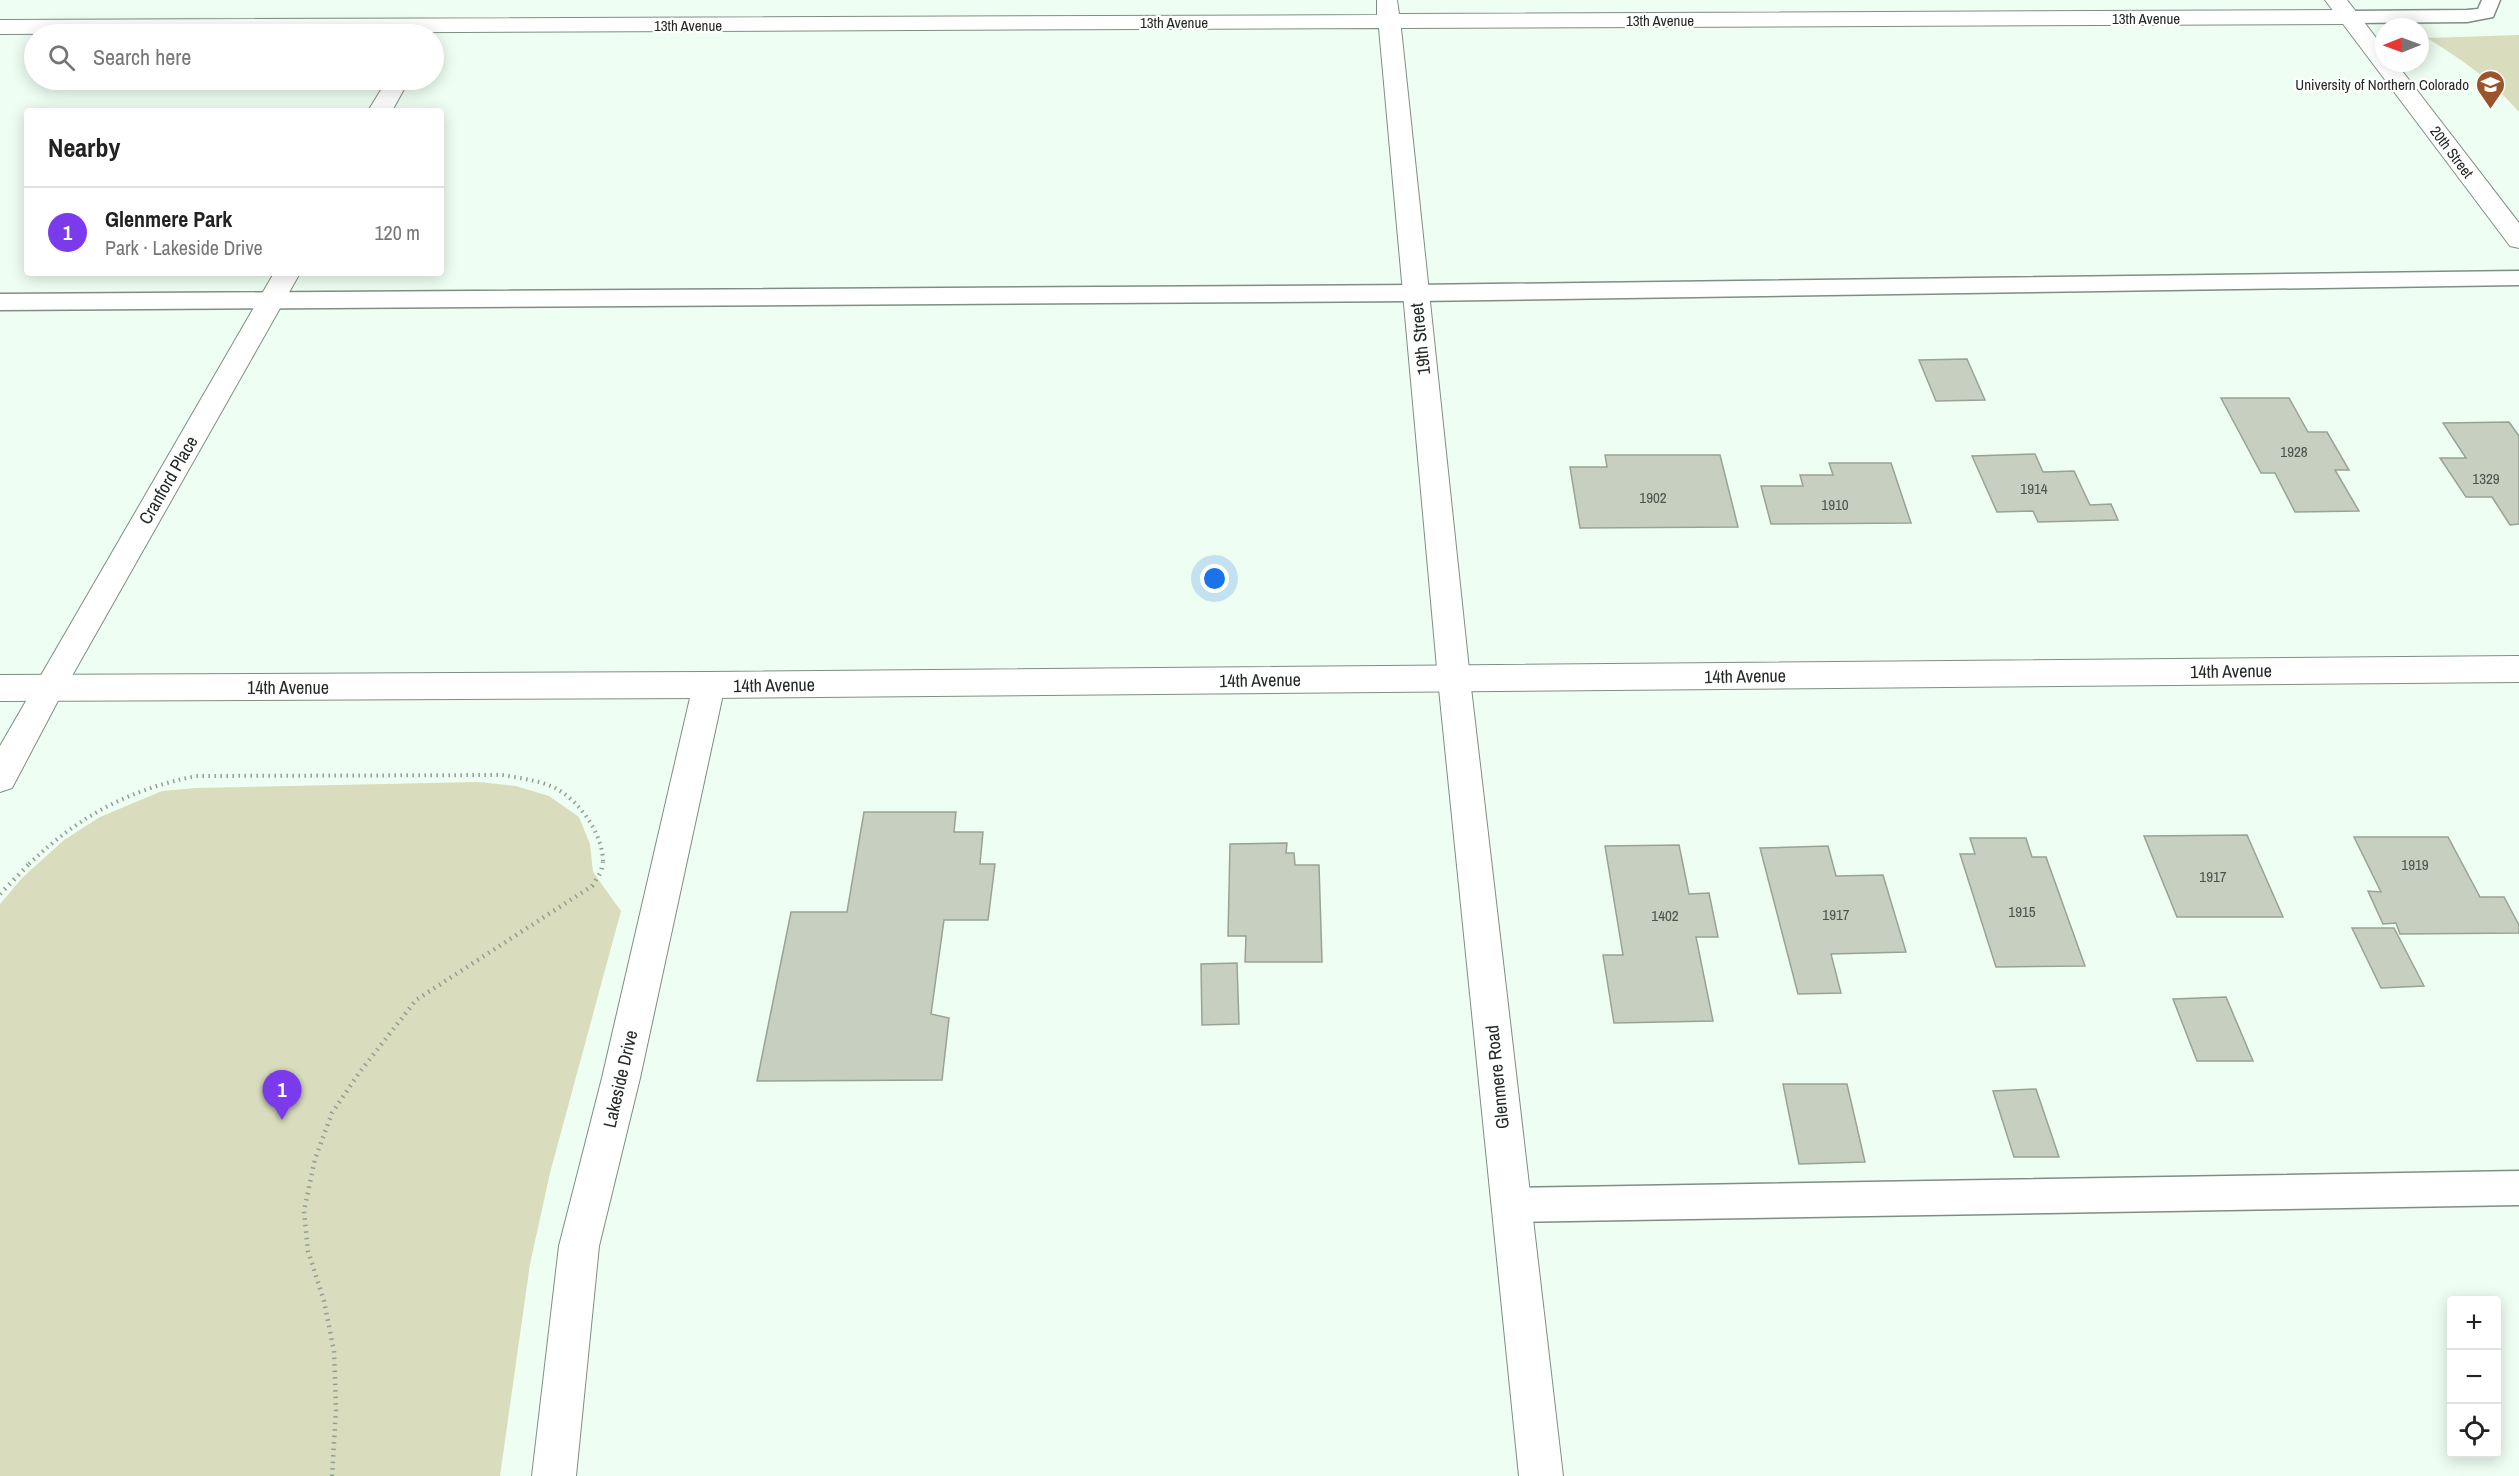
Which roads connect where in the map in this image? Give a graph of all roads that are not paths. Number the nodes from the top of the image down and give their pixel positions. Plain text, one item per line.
1 (443, 0) edge
2 (2491, 0) edge
3 (2342, 8) edge
4 (1388, 10) edge
5 (430, 24) edge
6 (0, 27) edge
7 (24, 27) edge
8 (444, 31) edge
9 (2375, 51) edge
10 (2391, 72) edge
11 (392, 90) edge
12 (382, 108) edge
13 (2519, 240) edge
14 (285, 276) edge
15 (2519, 279) edge
16 (1416, 293) junction
17 (271, 300) junction
18 (0, 302) edge
19 (2519, 669) edge
20 (1454, 679) junction
21 (708, 686) junction
22 (0, 688) edge
23 (49, 688) junction
24 (0, 778) edge
25 (2519, 1188) edge
26 (1511, 1205) junction
27 (554, 1476) edge
28 (1540, 1476) edge

1 - 5 street
2 - 3 lane
3 - 4 street, 13th Avenue
3 - 9 street, 20th Street
4 - 8 street, 13th Avenue
4 - 16 street, 19th Street
6 - 7 street, 13th Avenue
10 - 13 street, 20th Street
11 - 12 street
14 - 17 street, Cranford Place
15 - 16 lane
16 - 17 lane
16 - 20 street, 19th Street
17 - 18 lane
17 - 23 street, Cranford Place
19 - 20 street, 14th Avenue
20 - 21 street, 14th Avenue
20 - 26 street, Glenmere Road
21 - 23 street, 14th Avenue
21 - 27 street, Lakeside Drive
22 - 23 street, 14th Avenue
23 - 24 street, Cranford Place
25 - 26 lane
26 - 28 street, Glenmere Road

